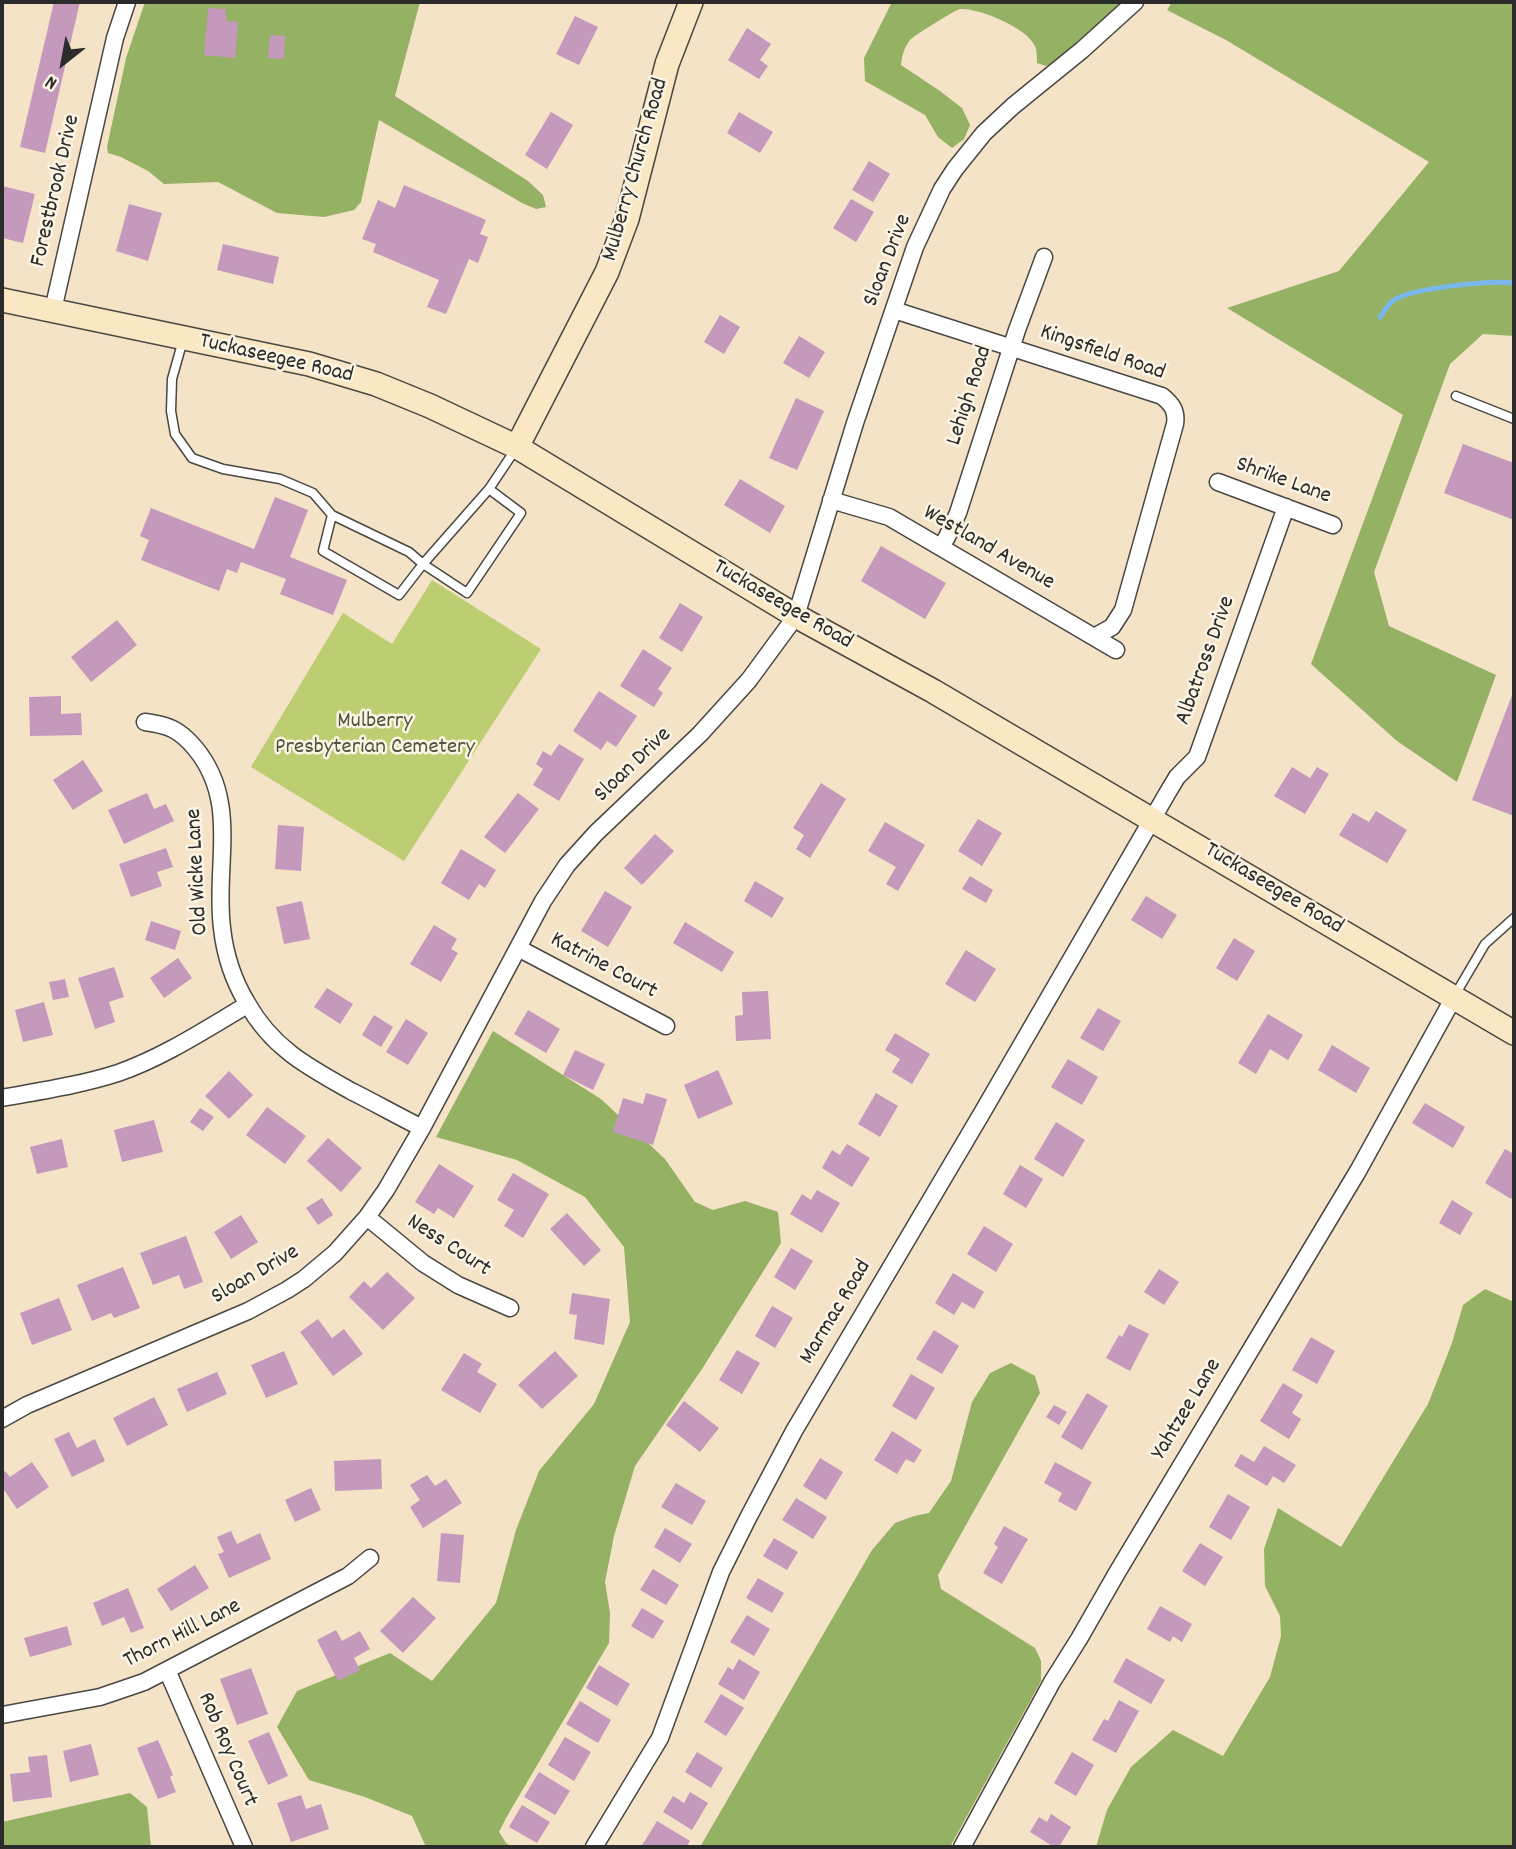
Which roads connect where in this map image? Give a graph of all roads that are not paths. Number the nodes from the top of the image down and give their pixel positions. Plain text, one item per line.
1 (127, 2) edge
2 (691, 2) edge
3 (1135, 2) edge
4 (1044, 257) dead end
5 (2, 300) edge
6 (53, 310) junction
7 (894, 310) junction
8 (183, 338) junction
9 (1011, 348) junction
10 (1456, 396) dead end
11 (1514, 419) edge
12 (517, 447) junction
13 (1218, 482) dead end
14 (489, 489) junction
15 (831, 500) junction
16 (1286, 508) junction
17 (332, 515) junction
18 (1333, 525) dead end
19 (941, 547) junction
20 (423, 564) junction
21 (796, 615) junction
22 (1094, 637) junction
23 (1116, 650) dead end
24 (145, 722) dead end
25 (1153, 819) junction
26 (1514, 918) edge
27 (518, 948) junction
28 (1454, 997) junction
29 (247, 1005) junction
30 (666, 1026) dead end
31 (1514, 1032) edge
32 (2, 1098) edge
33 (422, 1128) junction
34 (367, 1217) junction
35 (509, 1308) dead end
36 (2, 1419) edge
37 (370, 1558) dead end
38 (167, 1670) junction
39 (2, 1715) edge
40 (244, 1847) edge
41 (594, 1847) edge
42 (962, 1847) edge

1 - 6 street, Forestbrook Drive
2 - 12 street, Mulberry Church Road
3 - 7 street, Sloan Drive
4 - 9 street, Lehigh Road
5 - 6 street, Tuckaseegee Road
6 - 8 street, Tuckaseegee Road
7 - 9 street, Kingsfield Road
7 - 15 street, Sloan Drive
8 - 12 street, Tuckaseegee Road
8 - 17 lane
9 - 19 street, Lehigh Road
9 - 22 street, Kingsfield Road
10 - 11 lane
12 - 14 lane
12 - 21 street, Tuckaseegee Road
13 - 16 street, Shrike Lane
14 - 20 lane
14 - 20 lane
15 - 19 street, Westland Avenue
15 - 21 street, Sloan Drive
16 - 18 street, Shrike Lane
16 - 25 street, Albatross Drive
17 - 20 lane
17 - 20 lane
19 - 22 street, Westland Avenue
21 - 25 street, Tuckaseegee Road
21 - 27 street, Sloan Drive
22 - 23 street, Westland Avenue
24 - 29 street, Old Wicke Lane
25 - 28 street, Tuckaseegee Road
25 - 41 street, Marmac Road
26 - 28 lane
27 - 30 street, Katrine Court
27 - 33 street, Sloan Drive
28 - 31 street, Tuckaseegee Road
28 - 42 street, Yahtzee Lane
29 - 32 street
29 - 33 street, Old Wicke Lane
33 - 34 street, Sloan Drive
34 - 35 street, Ness Court
34 - 36 street, Sloan Drive
37 - 38 street, Thorn Hill Lane
38 - 39 street, Thorn Hill Lane
38 - 40 street, Rob Roy Court

